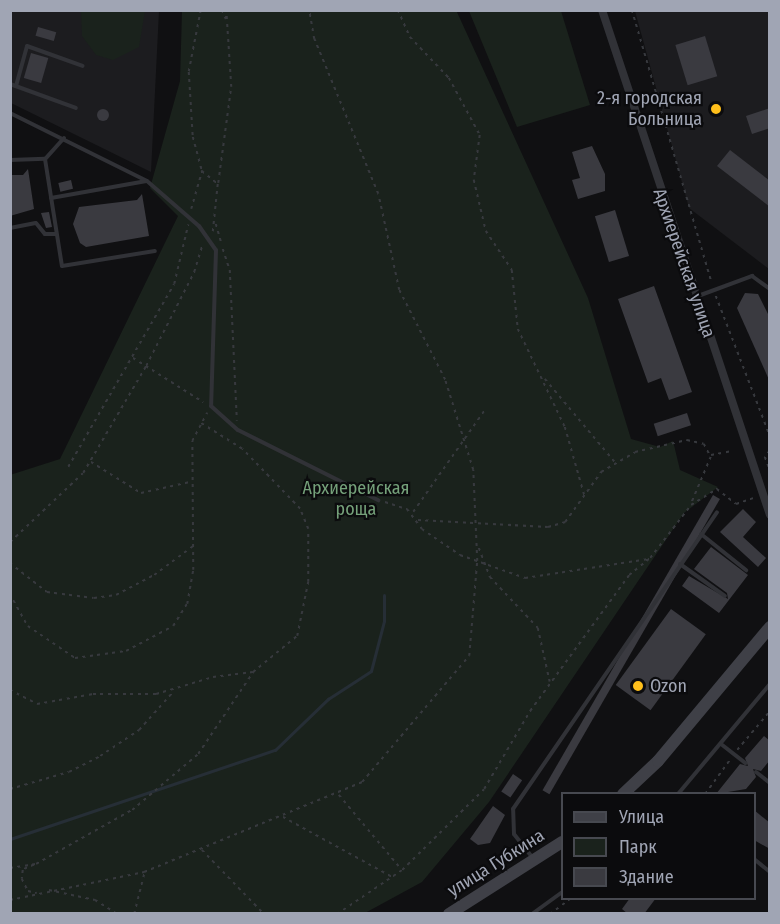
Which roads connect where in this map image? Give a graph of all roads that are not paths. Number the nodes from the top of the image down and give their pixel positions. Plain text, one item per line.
1 (602, 10) edge
2 (83, 66) dead end
3 (13, 85) edge
4 (76, 108) dead end
5 (10, 113) edge
6 (64, 138) junction
7 (45, 159) junction
8 (10, 160) edge
9 (147, 181) junction
10 (51, 198) junction
11 (10, 228) edge
12 (56, 234) junction
13 (155, 251) dead end
14 (770, 289) edge
15 (696, 297) junction
16 (378, 500) road end
17 (717, 512) dead end
18 (770, 515) edge
19 (701, 534) junction
20 (680, 564) junction
21 (746, 570) dead end
22 (725, 596) dead end
23 (770, 627) edge
24 (770, 684) edge
25 (721, 744) junction
26 (745, 763) dead end
27 (756, 772) dead end
28 (770, 783) edge
29 (625, 792) edge
30 (680, 792) edge
31 (561, 843) edge
32 (756, 861) edge
33 (536, 862) junction
34 (770, 872) edge
35 (561, 893) edge
36 (449, 914) edge
37 (532, 914) edge

1 - 15 street, Архиерейская улица
2 - 3 lane
3 - 4 lane
5 - 6 lane
6 - 7 lane
6 - 9 lane
7 - 8 lane
7 - 10 lane
9 - 10 lane
9 - 16 lane
10 - 12 lane
11 - 12 lane
12 - 13 lane
14 - 15 lane
15 - 18 street, Архиерейская улица
17 - 19 lane
19 - 20 lane
19 - 21 lane
20 - 22 lane
20 - 33 lane
23 - 29 main road
24 - 25 lane
25 - 26 lane
25 - 30 lane
27 - 28 lane
31 - 33 main road, улица Губкина
32 - 34 lane
33 - 36 main road, улица Губкина
35 - 37 lane

